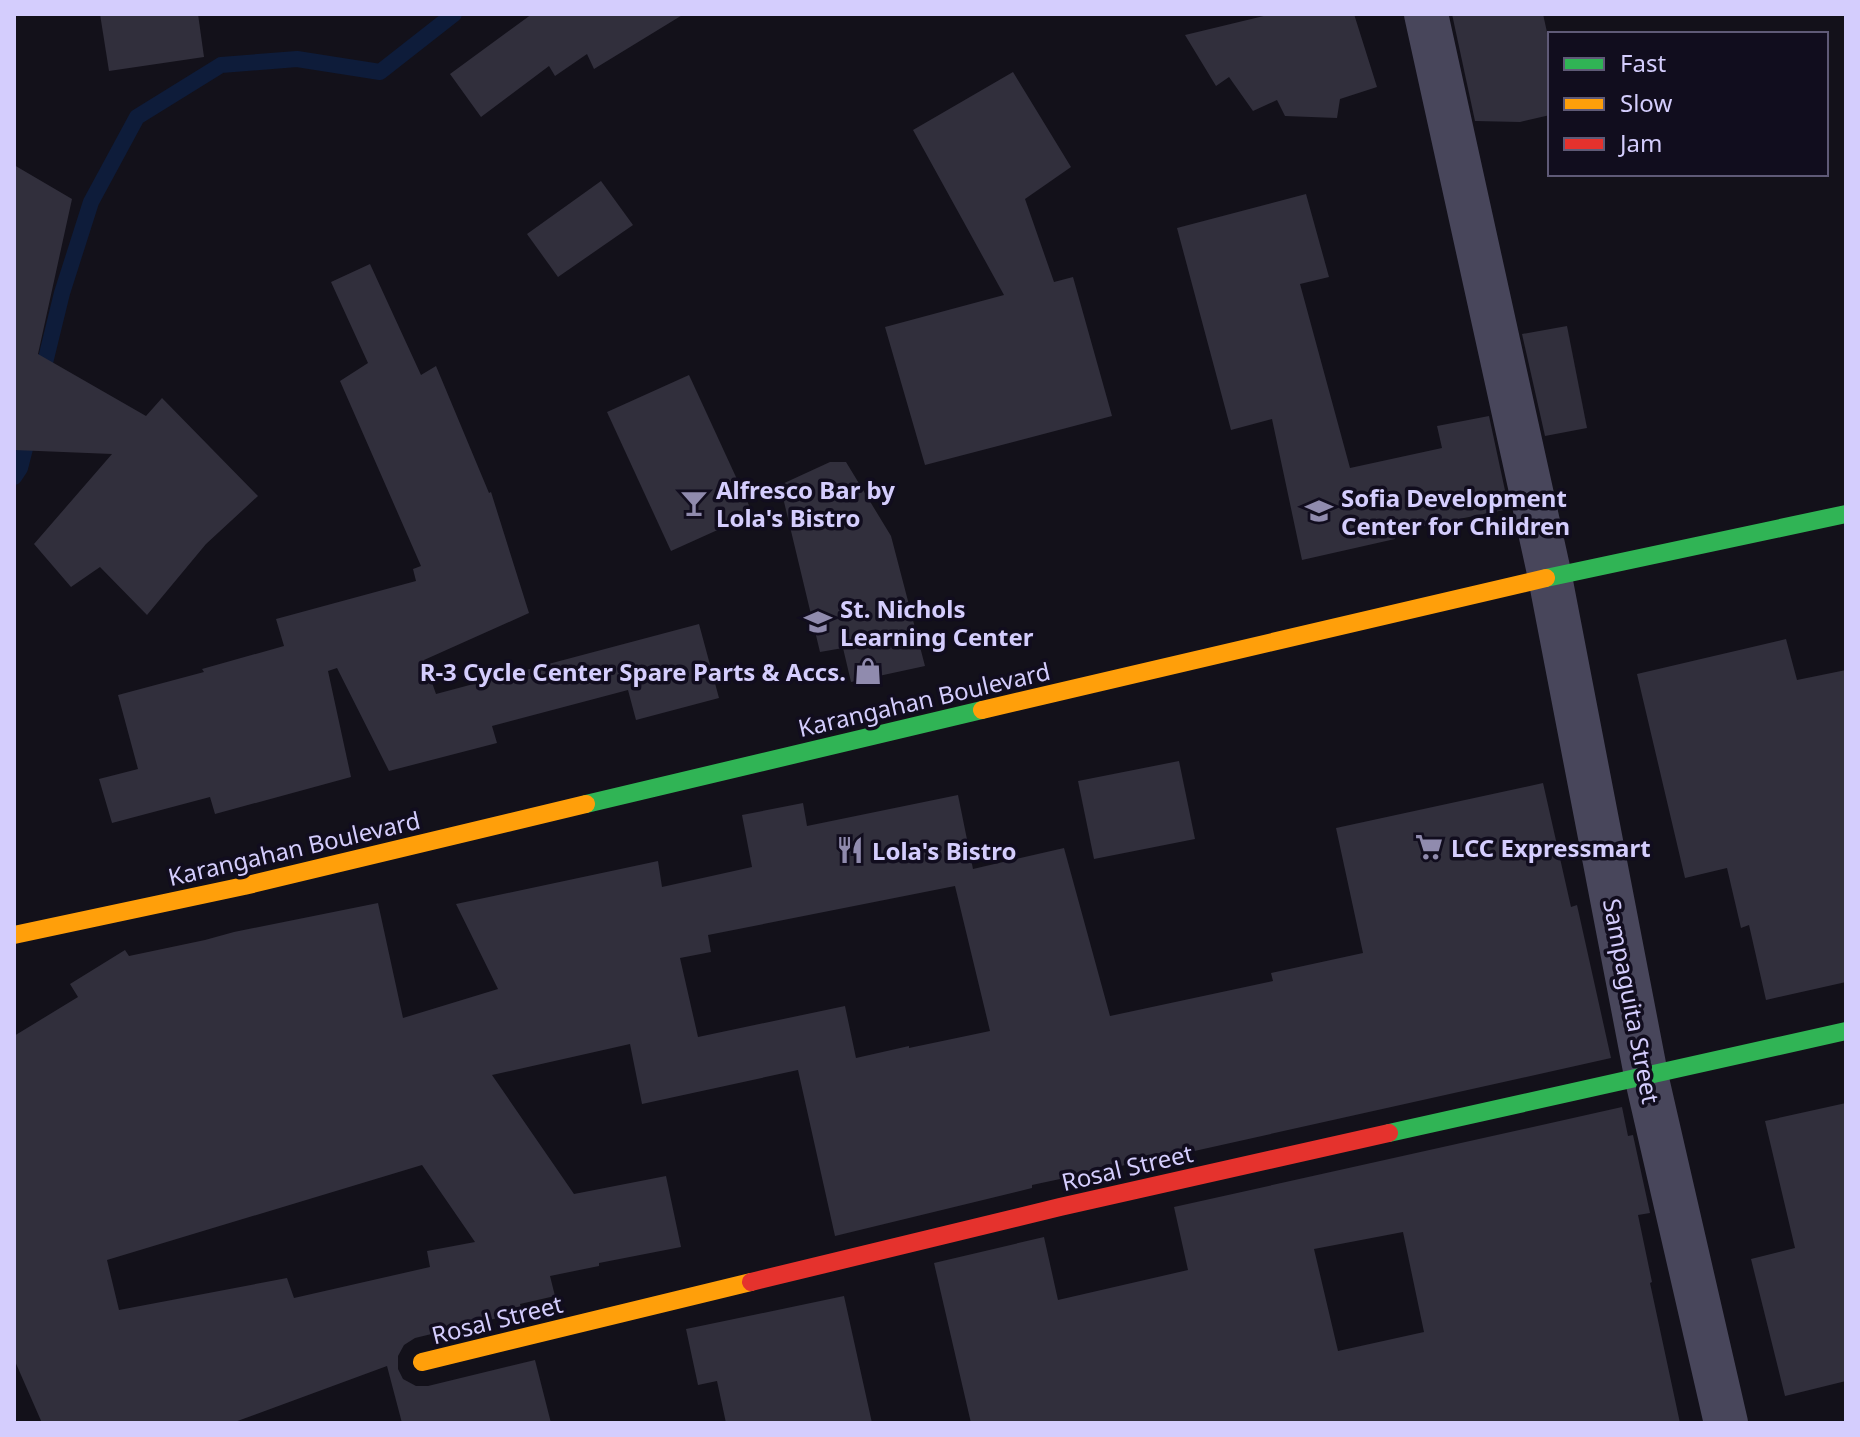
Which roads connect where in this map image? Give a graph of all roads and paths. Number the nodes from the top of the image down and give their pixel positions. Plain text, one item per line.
1 (1426, 14) edge
2 (1846, 514) edge
3 (1550, 577) junction
4 (14, 935) edge
5 (1846, 1031) edge
6 (1646, 1075) junction
7 (422, 1362) dead end
8 (1726, 1423) edge

1 - 3 street, Sampaguita Street
2 - 3 main road, Karangahan Boulevard
3 - 4 main road, Karangahan Boulevard
3 - 6 street, Sampaguita Street
5 - 6 main road, Rosal Street
6 - 7 main road, Rosal Street
6 - 8 street, Sampaguita Street

